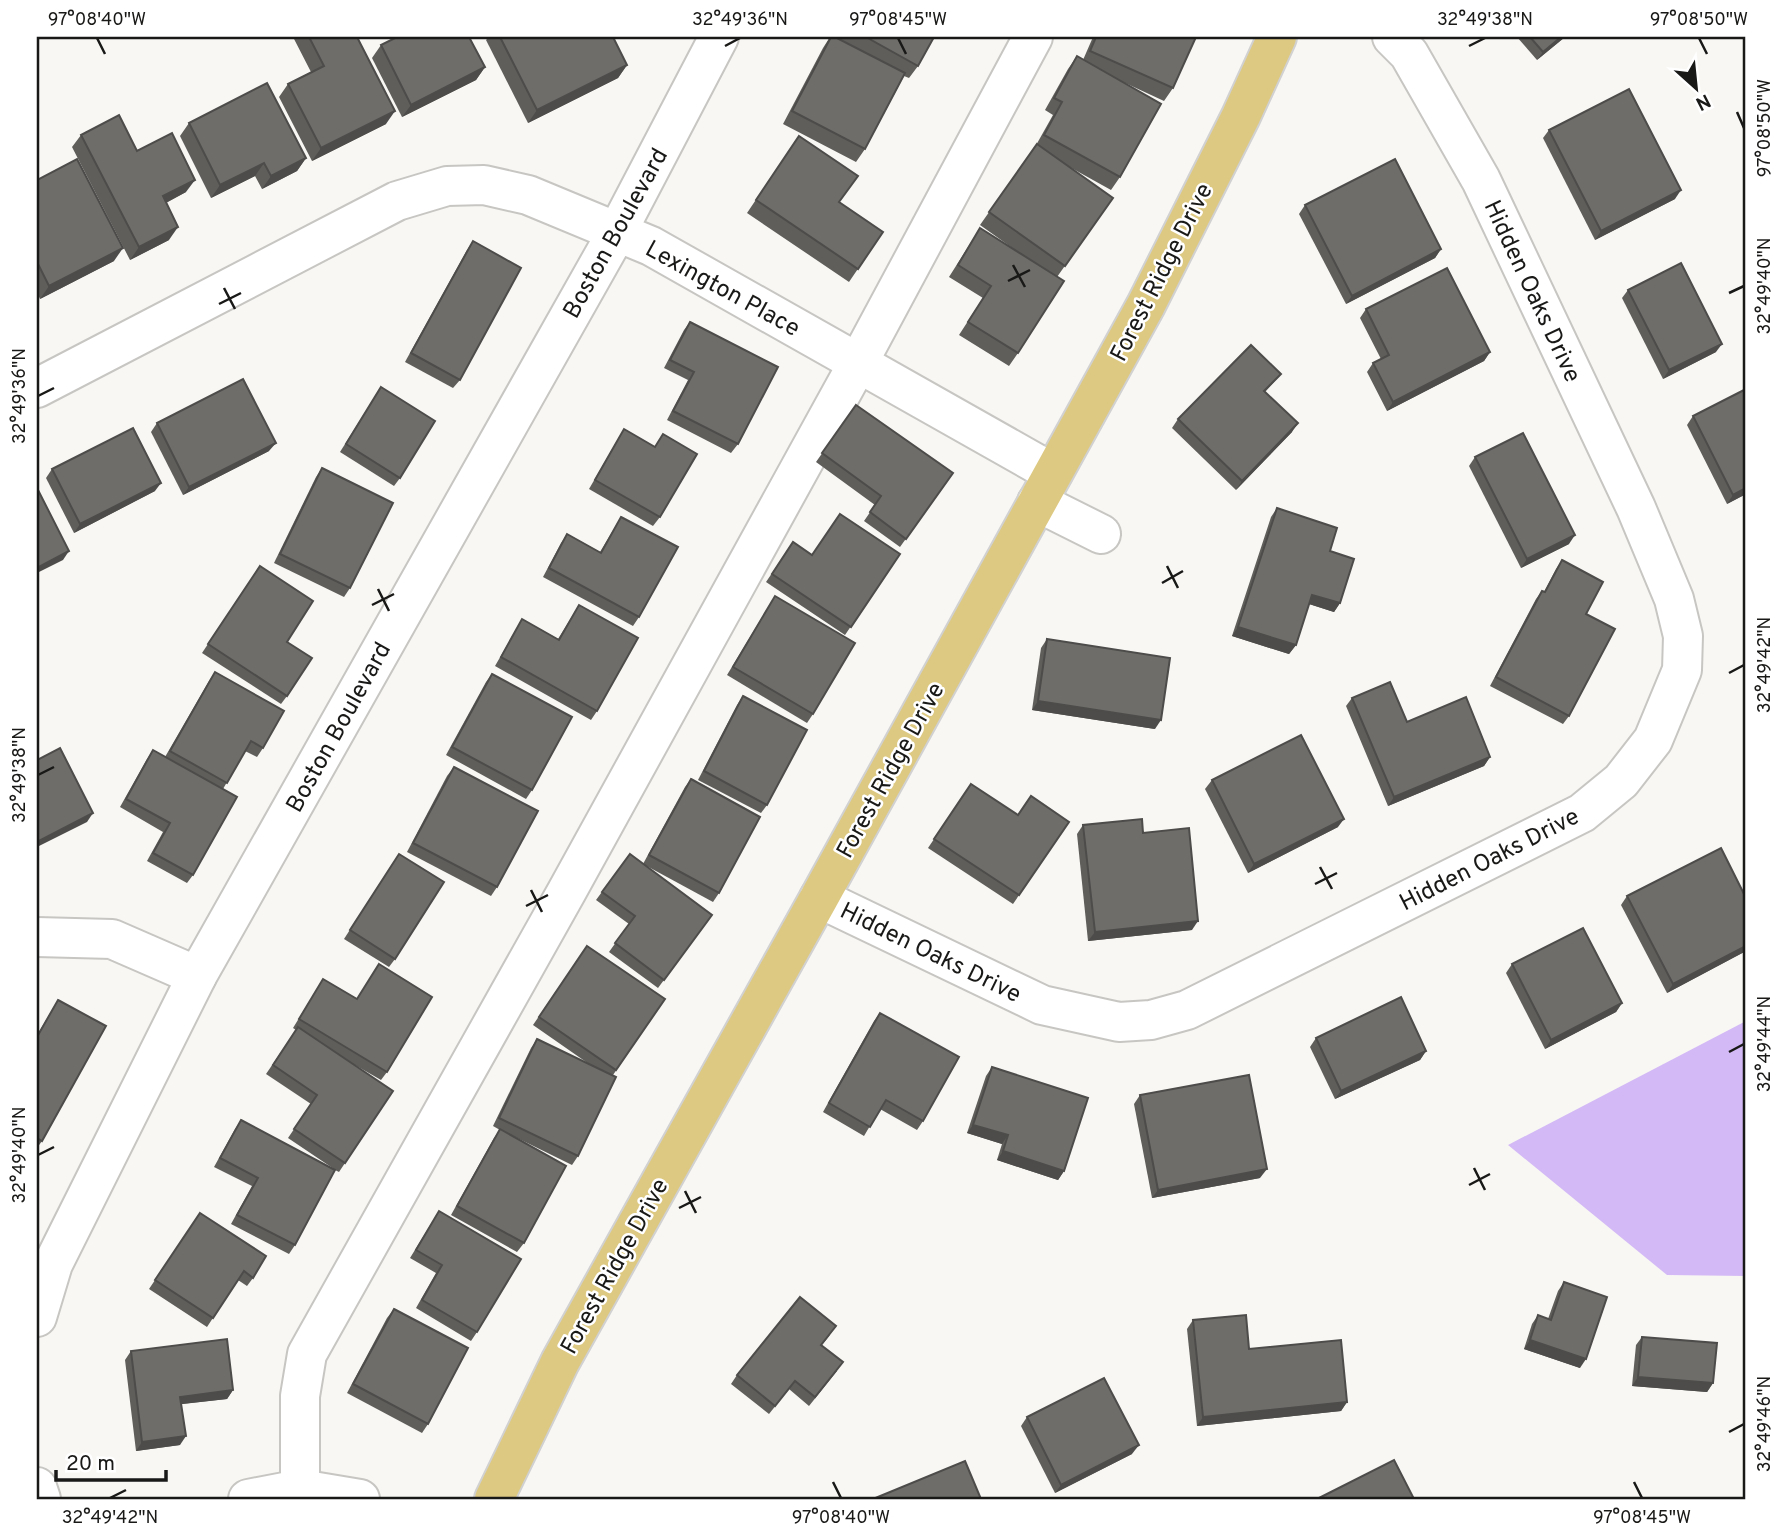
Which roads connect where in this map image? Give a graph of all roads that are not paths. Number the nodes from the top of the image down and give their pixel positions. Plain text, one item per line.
1 (719, 37) edge
2 (1033, 37) edge
3 (1277, 37) edge
4 (1392, 37) edge
5 (617, 232) junction
6 (858, 363) junction
7 (37, 388) edge
8 (1045, 488) junction
9 (1101, 534) dead end
10 (820, 898) junction
11 (37, 937) edge
12 (197, 976) junction
13 (37, 1317) edge
14 (37, 1487) edge
15 (300, 1489) junction
16 (41, 1499) edge
17 (248, 1499) edge
18 (360, 1499) edge
19 (494, 1499) edge

1 - 5 street, Boston Boulevard
2 - 6 street
3 - 8 main road, Forest Ridge Drive
4 - 10 street, Hidden Oaks Drive
5 - 6 street, Lexington Place
5 - 7 street, Lexington Place
5 - 12 street, Boston Boulevard
6 - 8 street, Lexington Place
6 - 15 street
8 - 9 street, Lexington Place
8 - 10 main road, Forest Ridge Drive
10 - 19 main road, Forest Ridge Drive
11 - 12 street
12 - 13 street, Boston Boulevard
14 - 16 street
15 - 17 street
15 - 18 street

